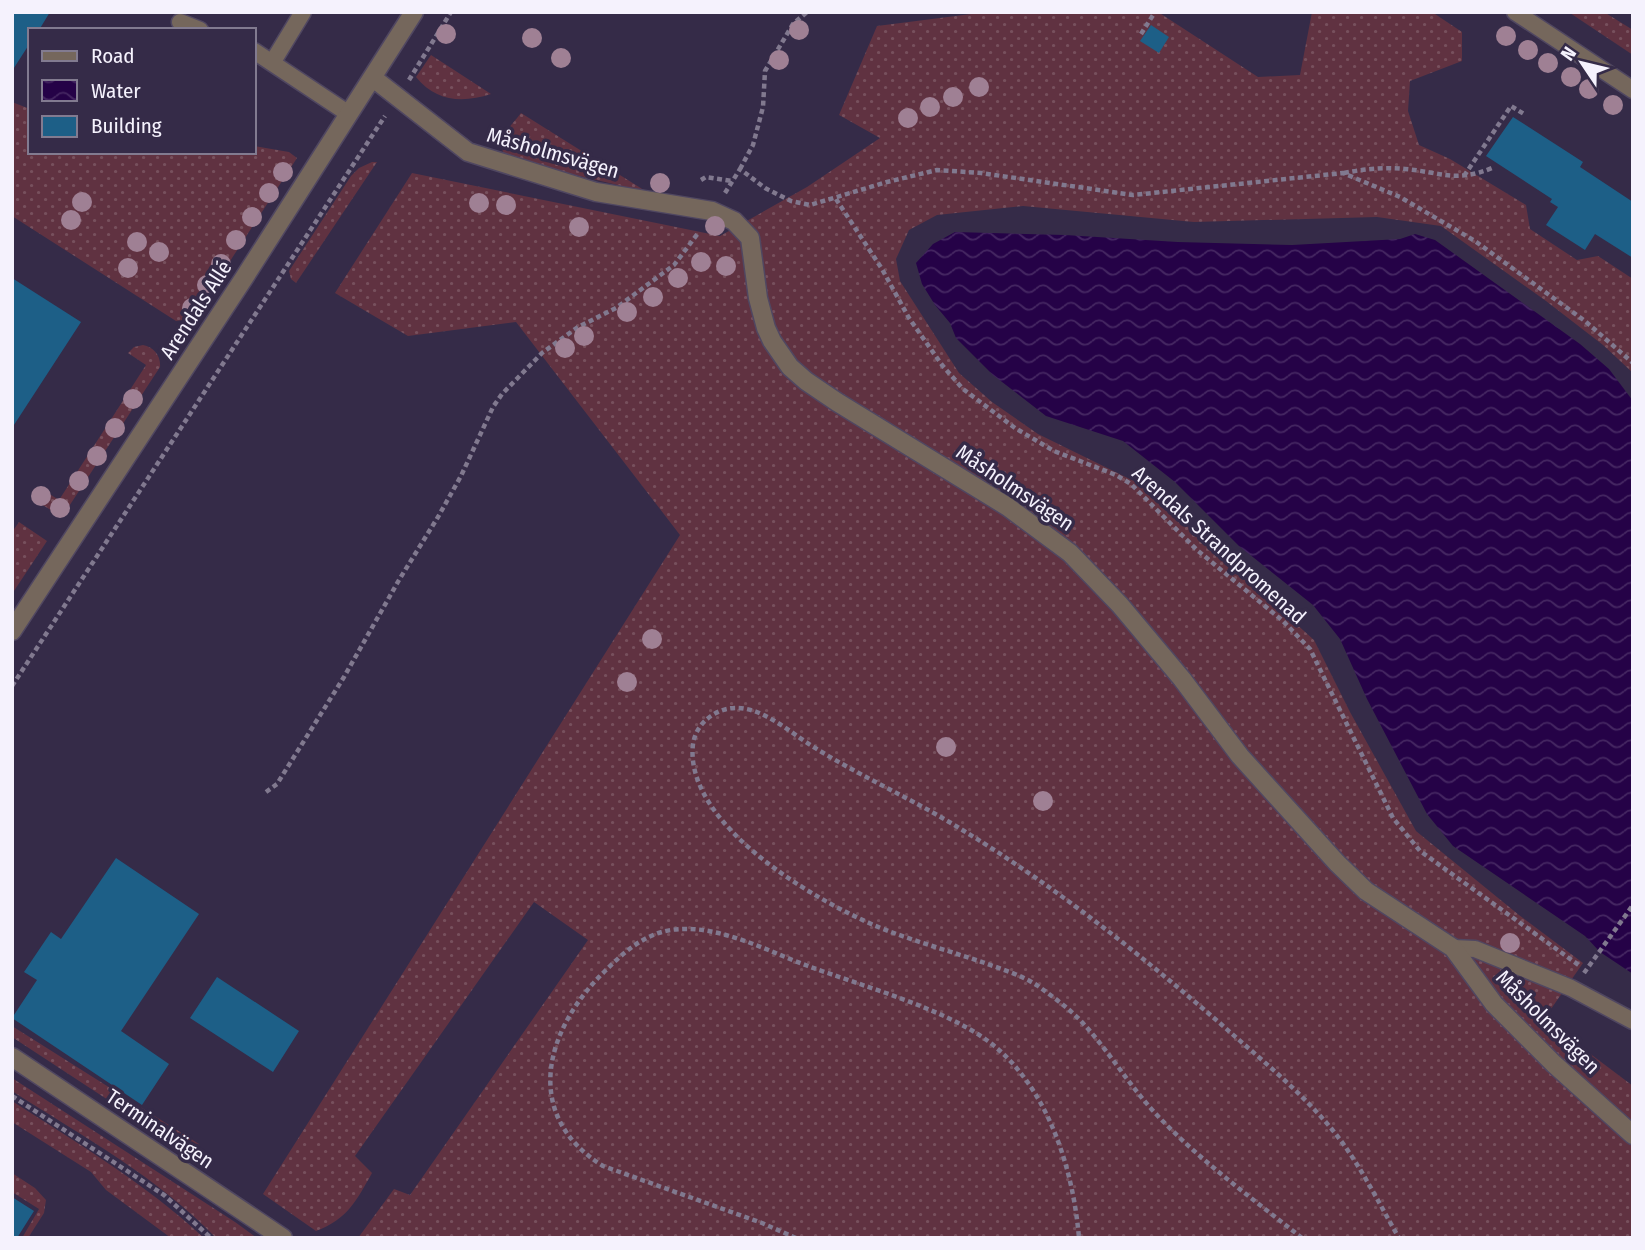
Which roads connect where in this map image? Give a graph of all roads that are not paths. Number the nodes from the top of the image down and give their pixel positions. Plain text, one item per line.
1 (303, 12) edge
2 (414, 12) edge
3 (1515, 12) edge
4 (180, 22) dead end
5 (195, 28) edge
6 (256, 52) edge
7 (272, 63) junction
8 (373, 78) junction
9 (1633, 90) edge
10 (349, 114) junction
11 (12, 631) edge
12 (1452, 948) junction
13 (1633, 1021) edge
14 (12, 1057) edge
15 (1633, 1135) edge
16 (283, 1238) edge

1 - 7 lane
2 - 8 street, Arendals Allé
3 - 9 lane
4 - 5 lane
6 - 7 lane
7 - 10 lane
8 - 10 street, Arendals Allé
8 - 12 street, Måsholmsvägen
10 - 11 street, Arendals Allé
12 - 13 lane
12 - 15 street, Måsholmsvägen
14 - 16 street, Terminalvägen

